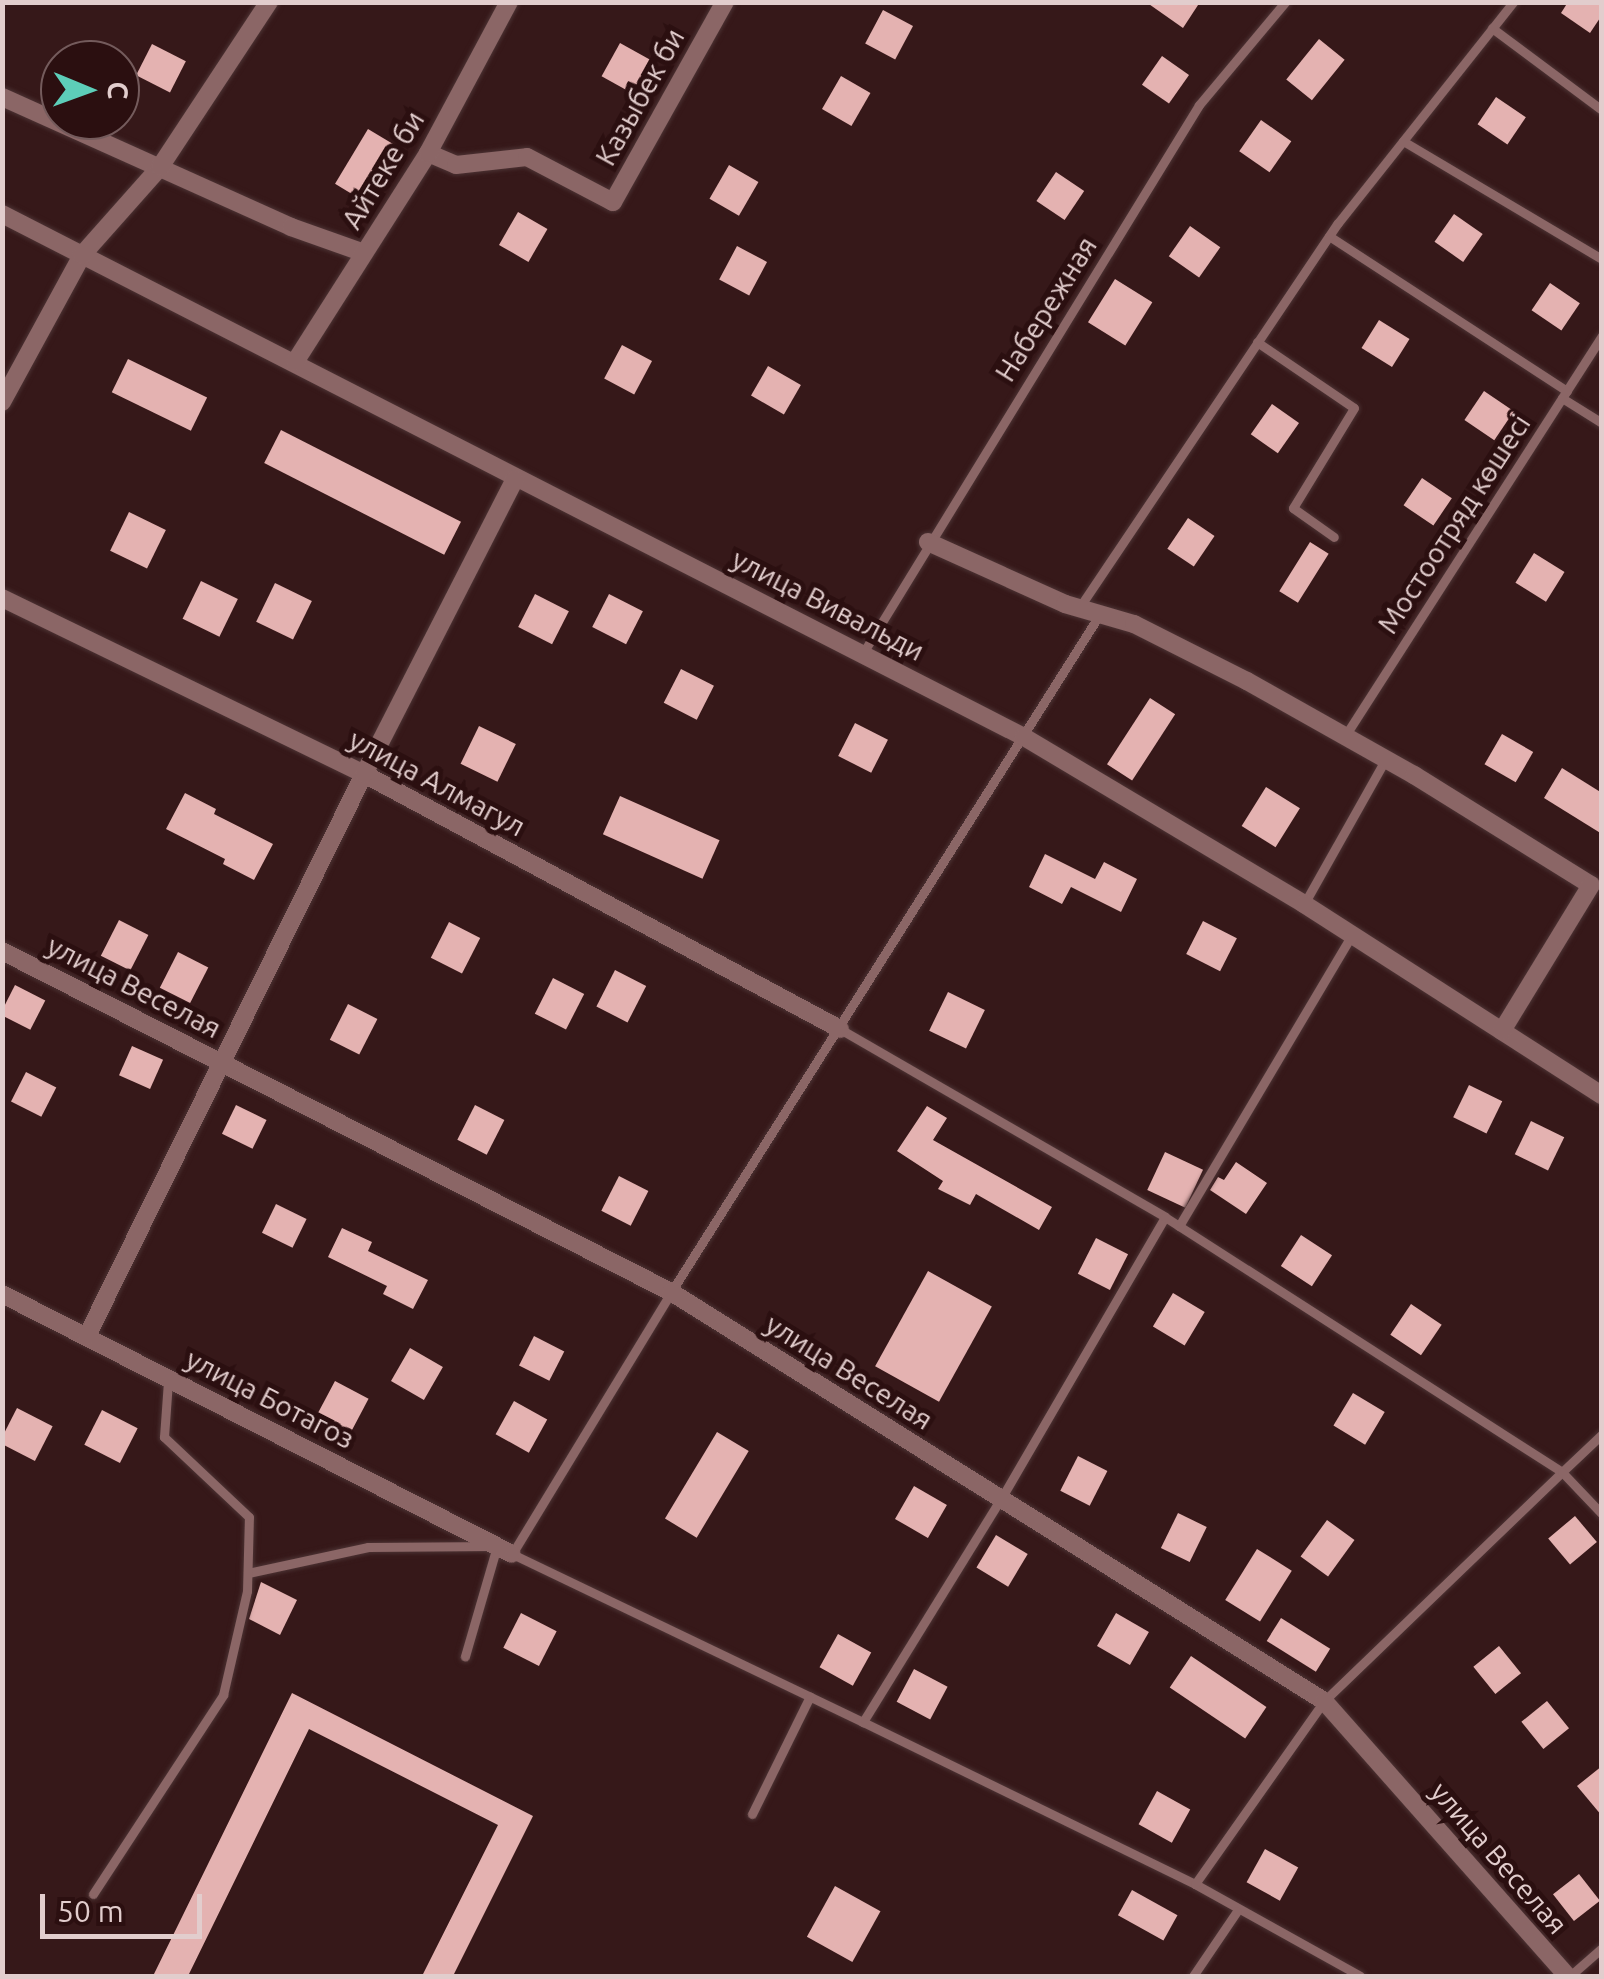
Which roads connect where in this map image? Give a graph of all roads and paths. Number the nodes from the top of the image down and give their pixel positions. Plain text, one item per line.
1 (270, 2) edge
2 (509, 2) edge
3 (725, 2) edge
4 (1285, 2) edge
5 (1513, 2) edge
6 (1492, 28) junction
7 (2, 97) edge
8 (1602, 110) edge
9 (1402, 142) junction
10 (428, 153) junction
11 (160, 167) junction
12 (2, 214) edge
13 (1330, 236) junction
14 (364, 253) junction
15 (82, 255) junction
16 (1602, 259) edge
17 (1602, 336) edge
18 (1257, 342) junction
19 (295, 362) junction
20 (1564, 394) junction
21 (2, 402) edge
22 (1602, 423) edge
23 (515, 480) junction
24 (1334, 537) dead end
25 (928, 542) junction
26 (2, 598) edge
27 (1079, 608) junction
28 (1100, 614) junction
29 (863, 653) junction
30 (1344, 736) junction
31 (1024, 737) junction
32 (1385, 760) junction
33 (364, 774) junction
34 (1304, 904) junction
35 (1352, 934) junction
36 (2, 951) edge
37 (840, 1028) junction
38 (1502, 1031) junction
39 (222, 1062) junction
40 (1602, 1094) edge
41 (1165, 1217) junction
42 (1179, 1226) junction
43 (670, 1292) junction
44 (2, 1294) edge
45 (87, 1336) junction
46 (168, 1378) junction
47 (1602, 1434) edge
48 (1562, 1472) junction
49 (1000, 1500) junction
50 (1602, 1514) edge
51 (505, 1550) junction
52 (248, 1573) junction
53 (466, 1656) dead end
54 (810, 1696) junction
55 (1324, 1702) junction
56 (863, 1722) junction
57 (752, 1814) dead end
58 (1196, 1884) junction
59 (93, 1894) dead end
60 (1237, 1911) junction
61 (1602, 1948) edge
62 (1193, 1976) edge
63 (1360, 1976) edge
64 (1568, 1976) edge

1 - 11 street
2 - 10 street, Айтеке би
3 - 10 street, Казыбек би
4 - 25 lane, Набережная
5 - 6 lane
6 - 8 lane
6 - 9 lane
7 - 11 street
9 - 13 lane
9 - 16 lane
10 - 14 street, Айтеке би
11 - 14 street
11 - 15 street
12 - 15 street, улица Вивальди
13 - 18 lane
13 - 20 lane
14 - 19 street, Айтеке би
15 - 19 street, улица Вивальди
15 - 21 street
17 - 20 lane, Мостоотряд көшесі
18 - 24 lane
18 - 27 lane
19 - 23 street, улица Вивальди
20 - 22 lane
20 - 30 lane, Мостоотряд көшесі
23 - 29 street, улица Вивальди
23 - 33 street
25 - 27 street
25 - 29 lane, Набережная
26 - 33 street, улица Алмагул
27 - 28 street
28 - 30 street
28 - 31 lane
29 - 31 street, улица Вивальди
30 - 32 street
31 - 34 street, улица Вивальди
31 - 37 lane
32 - 34 lane
32 - 38 street
33 - 37 street, улица Алмагул
33 - 39 street
34 - 35 street, улица Вивальди
35 - 38 street, улица Вивальди
35 - 42 lane
36 - 39 street, улица Веселая
37 - 41 lane
37 - 43 lane
38 - 40 street, улица Вивальди
39 - 43 street, улица Веселая
39 - 45 street
41 - 42 lane
41 - 49 lane
42 - 48 lane
43 - 49 street, улица Веселая
43 - 51 lane
44 - 45 street, улица Ботагоз
45 - 46 street, улица Ботагоз
46 - 51 street, улица Ботагоз
46 - 52 lane
47 - 48 lane
48 - 50 lane
48 - 55 lane
49 - 55 street, улица Веселая
49 - 56 lane
51 - 52 lane
51 - 53 lane
51 - 54 lane
52 - 59 lane
54 - 56 lane
54 - 57 lane
55 - 58 lane
55 - 64 street, улица Веселая
56 - 58 lane
58 - 60 lane
60 - 62 lane
60 - 63 lane
61 - 64 lane

